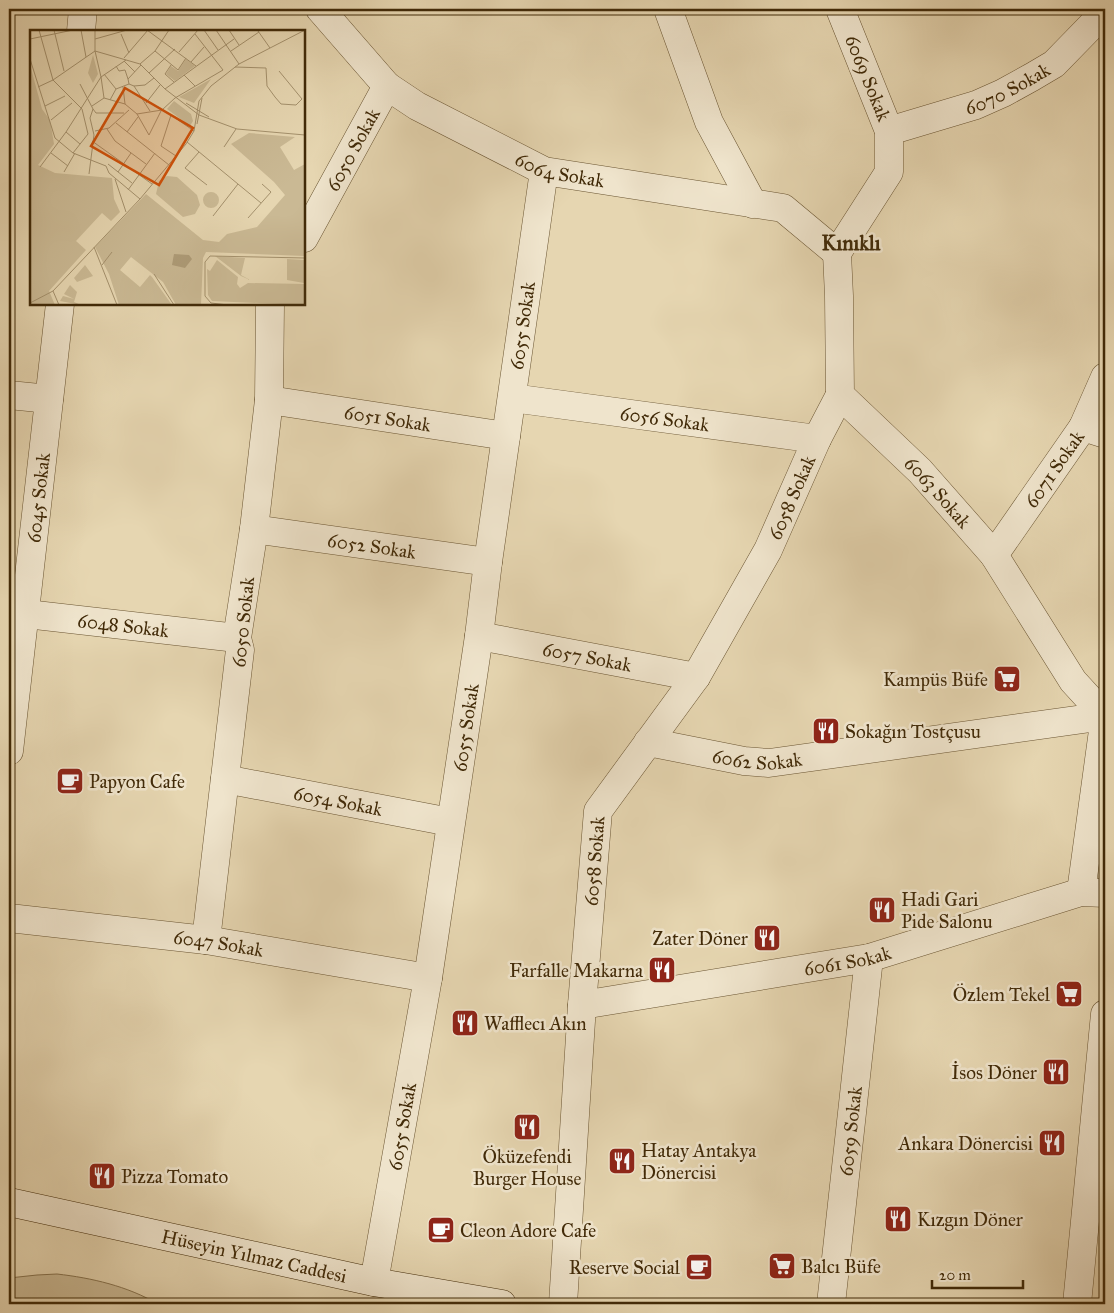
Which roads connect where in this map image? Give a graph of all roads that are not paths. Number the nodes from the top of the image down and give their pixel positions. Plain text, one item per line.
1 (82, 9) edge
2 (320, 9) edge
3 (668, 9) edge
4 (840, 9) edge
5 (1101, 9) edge
6 (81, 30) edge
7 (387, 86) junction
8 (889, 131) junction
9 (544, 171) junction
10 (753, 204) junction
11 (305, 236) edge
12 (836, 253) junction
13 (60, 305) edge
14 (270, 305) edge
15 (1105, 377) edge
16 (840, 395) junction
17 (9, 396) edge
18 (49, 398) junction
19 (512, 398) junction
20 (269, 400) junction
21 (1094, 431) edge
22 (506, 436) junction
23 (817, 439) junction
24 (254, 529) junction
25 (994, 555) junction
26 (488, 562) junction
27 (17, 613) edge
28 (479, 636) junction
29 (237, 638) junction
30 (696, 677) junction
31 (1105, 716) edge
32 (648, 742) junction
33 (9, 751) edge
34 (225, 778) junction
35 (450, 822) junction
36 (1093, 892) edge
37 (9, 918) edge
38 (206, 940) junction
39 (869, 958) junction
40 (428, 978) junction
41 (582, 1006) junction
42 (1105, 1014) edge
43 (9, 1202) edge
44 (374, 1282) junction
45 (502, 1304) edge
46 (563, 1304) edge
47 (832, 1304) edge
48 (1077, 1304) edge

1 - 6 street
2 - 7 street, 6064 Sokak
3 - 10 street
4 - 8 street, 6069 Sokak
5 - 8 street, 6070 Sokak
7 - 9 street, 6064 Sokak
7 - 11 street, 6050 Sokak
8 - 12 street, 6069 Sokak
9 - 10 street, 6064 Sokak
9 - 19 street, 6055 Sokak
10 - 12 street, 6064 Sokak
12 - 16 street
13 - 18 street, 6045 Sokak
14 - 20 street, 6050 Sokak
15 - 21 street, 6071 Sokak
16 - 23 street, 6058 Sokak
16 - 25 street, 6063 Sokak
17 - 18 street
18 - 27 street, 6045 Sokak
19 - 22 street, 6055 Sokak
19 - 23 street, 6056 Sokak
20 - 22 street, 6051 Sokak
20 - 24 street, 6050 Sokak
21 - 25 street, 6071 Sokak
22 - 26 street, 6055 Sokak
23 - 30 street, 6058 Sokak
24 - 26 street, 6052 Sokak
24 - 29 street, 6050 Sokak
25 - 31 street, 6063 Sokak
26 - 28 street, 6055 Sokak
27 - 29 street, 6048 Sokak
27 - 33 street, 6045 Sokak
28 - 30 street, 6057 Sokak
28 - 35 street, 6055 Sokak
29 - 34 street, 6050 Sokak
30 - 32 street, 6058 Sokak
31 - 32 street, 6062 Sokak
31 - 36 street
32 - 41 street, 6058 Sokak
34 - 35 street, 6054 Sokak
34 - 38 street, 6050 Sokak
35 - 40 street, 6055 Sokak
36 - 39 street, 6061 Sokak
37 - 38 street, 6047 Sokak
38 - 40 street, 6047 Sokak
39 - 41 street, 6061 Sokak
39 - 47 street, 6059 Sokak
40 - 44 street, 6055 Sokak
41 - 46 street, 6058 Sokak
42 - 48 street
43 - 44 street, Hüseyin Yılmaz Caddesi
44 - 45 street, Hüseyin Yılmaz Caddesi

